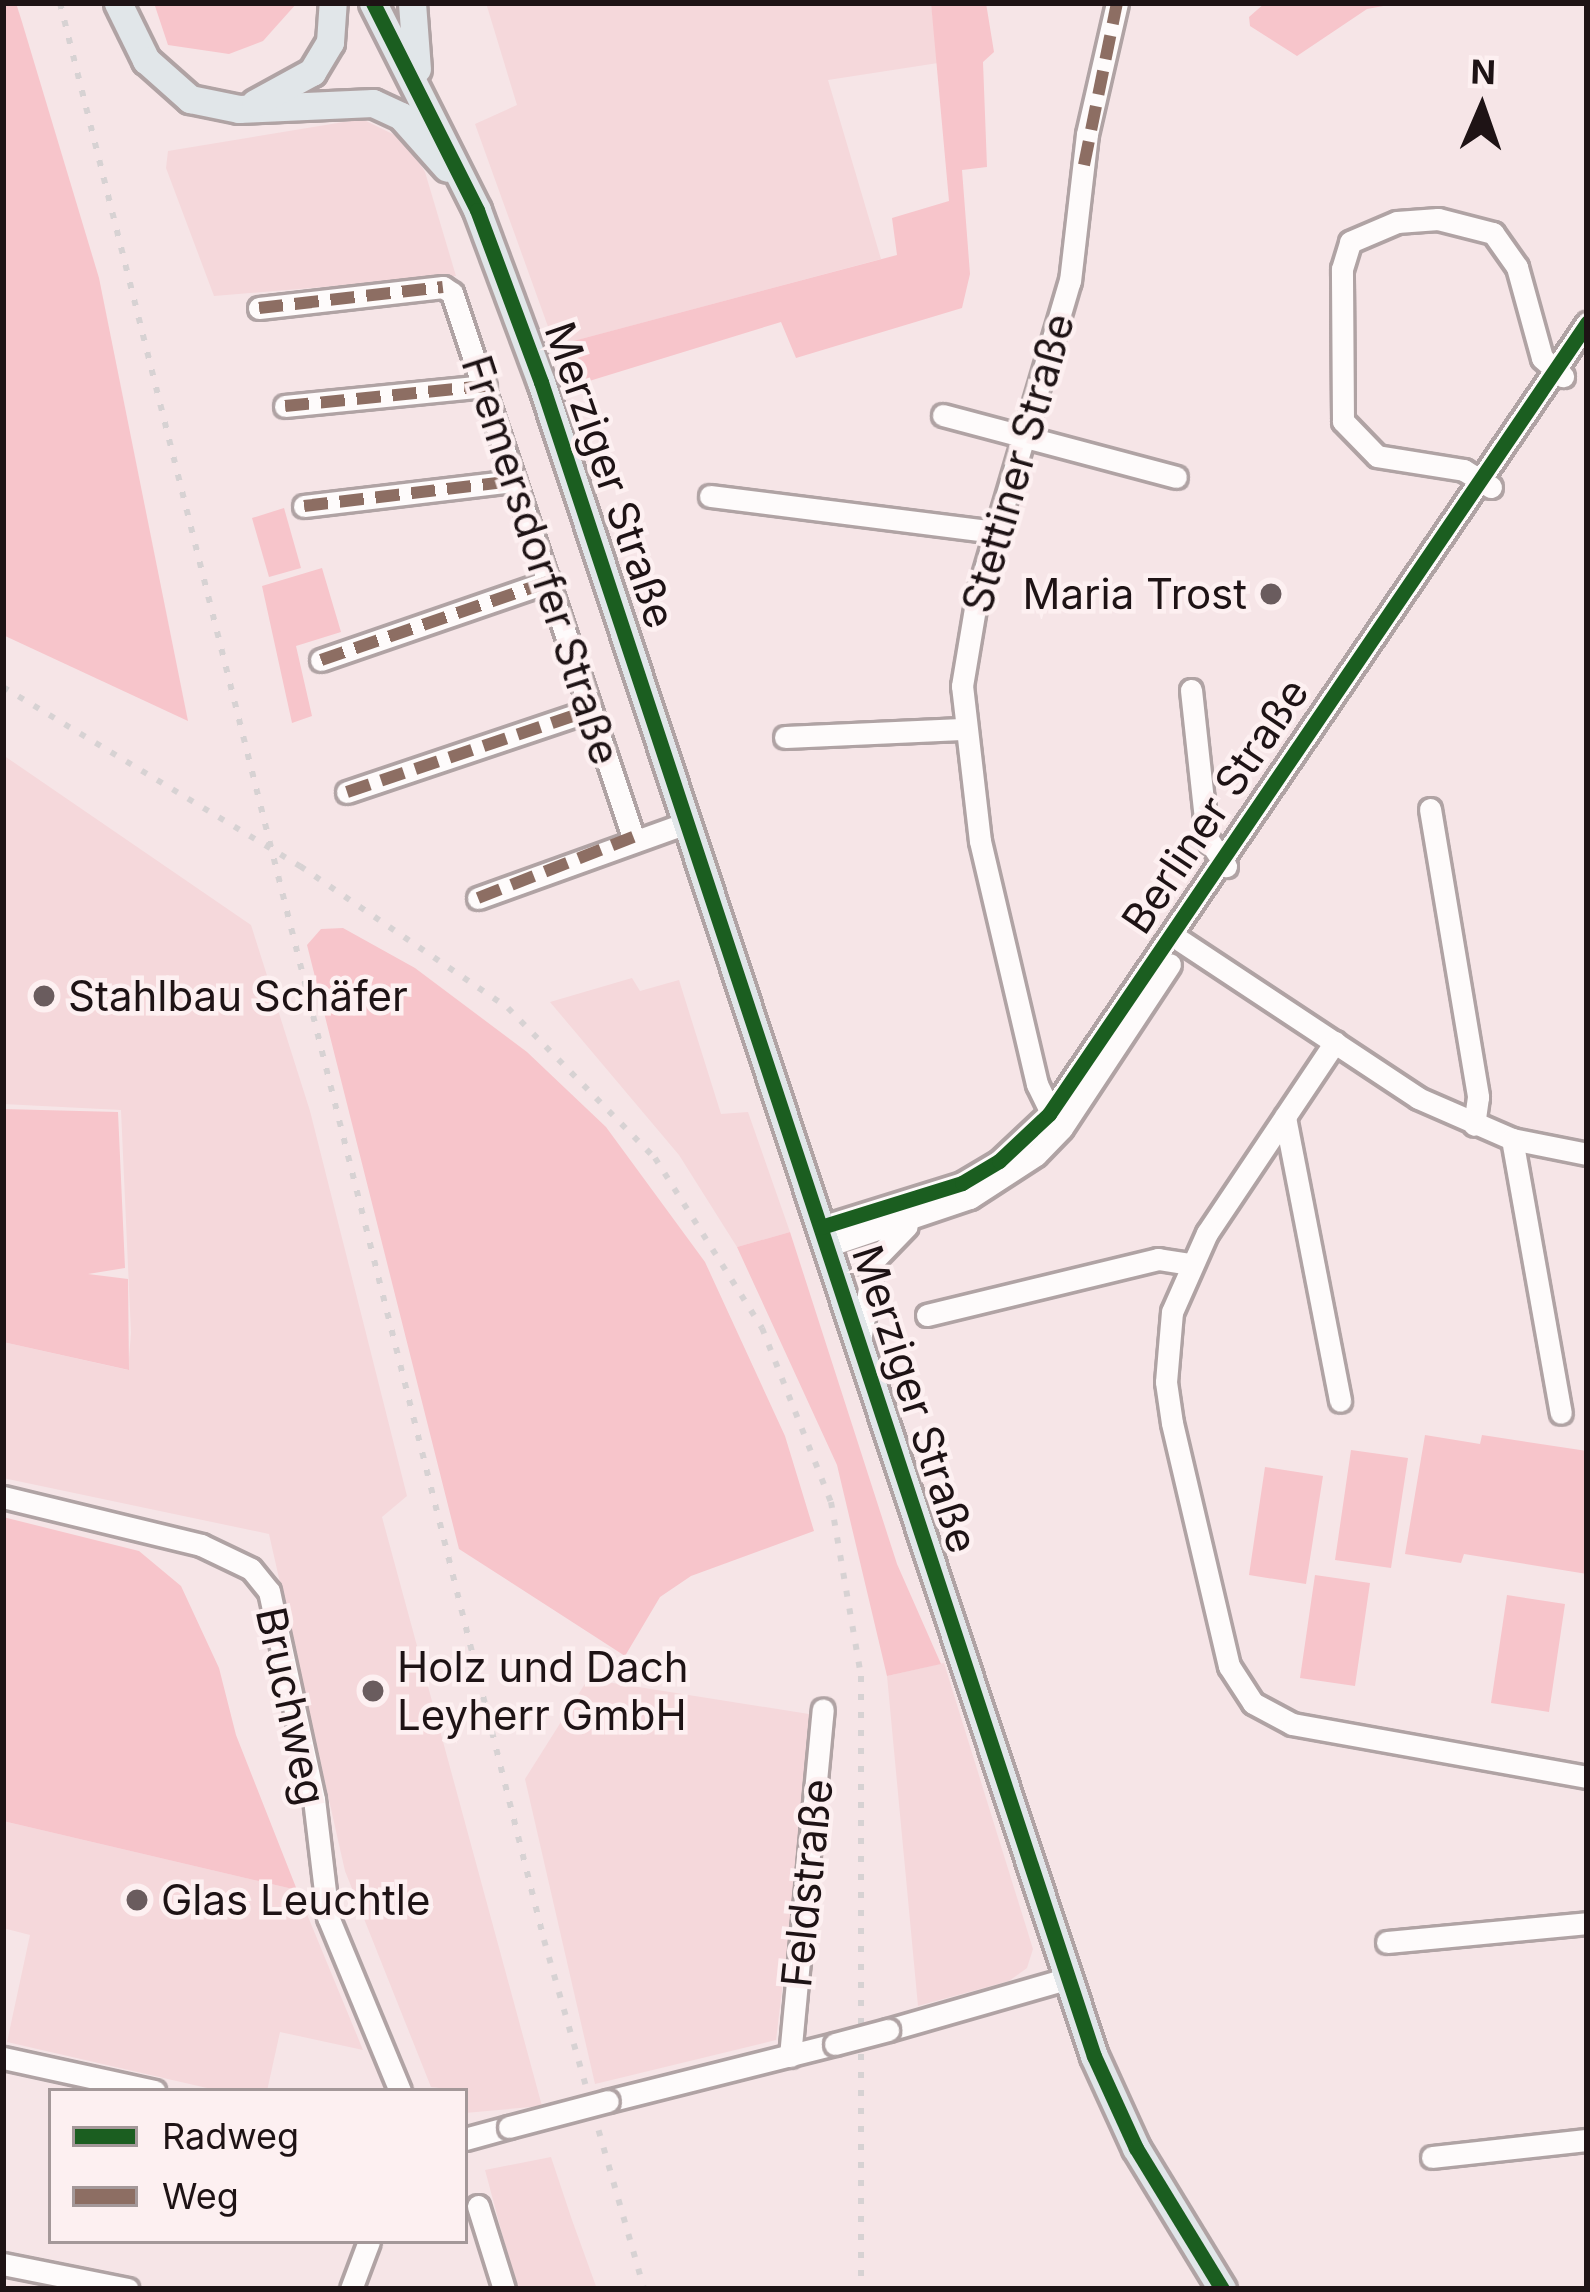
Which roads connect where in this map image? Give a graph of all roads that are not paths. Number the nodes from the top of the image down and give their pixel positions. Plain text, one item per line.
1 (118, 3) edge
2 (333, 3) edge
3 (373, 3) edge
4 (412, 3) edge
5 (1117, 3) edge
6 (420, 85) junction
7 (239, 109) junction
8 (477, 210) junction
9 (259, 308) dead end
10 (1587, 323) edge
11 (1587, 348) edge
12 (1560, 374) junction
13 (485, 386) junction
14 (285, 406) dead end
15 (943, 415) dead end
16 (1025, 433) junction
17 (1176, 477) dead end
18 (515, 482) junction
19 (1486, 483) junction
20 (710, 496) dead end
21 (304, 506) dead end
22 (995, 532) junction
23 (550, 581) junction
24 (321, 660) dead end
25 (1191, 691) dead end
26 (591, 710) junction
27 (962, 729) junction
28 (785, 737) dead end
29 (347, 792) dead end
30 (1430, 809) dead end
31 (689, 822) junction
32 (633, 837) junction
33 (1226, 866) junction
34 (478, 898) dead end
35 (1178, 938) junction
36 (1335, 1042) junction
37 (1285, 1117) junction
38 (1056, 1121) junction
39 (1474, 1125) junction
40 (1511, 1138) junction
41 (1587, 1154) edge
42 (912, 1222) junction
43 (824, 1236) junction
44 (1191, 1264) junction
45 (927, 1315) dead end
46 (860, 1347) junction
47 (1340, 1401) dead end
48 (1562, 1413) dead end
49 (3, 1497) edge
50 (823, 1710) dead end
51 (1587, 1777) edge
52 (1587, 1923) edge
53 (1387, 1942) dead end
54 (1066, 1979) junction
55 (790, 2056) junction
56 (3, 2058) edge
57 (140, 2088) edge
58 (399, 2088) edge
59 (468, 2139) edge
60 (1587, 2140) edge
61 (1432, 2157) dead end
62 (478, 2206) dead end
63 (368, 2244) edge
64 (3, 2264) edge
65 (128, 2289) edge
66 (351, 2289) edge
67 (504, 2289) edge
68 (1222, 2289) edge

1 - 7 main road
2 - 7 main road
3 - 6 main road
4 - 6 main road
5 - 16 street, Stettiner Straße
6 - 8 main road
7 - 8 main road
8 - 31 main road, Merziger Straße
9 - 13 street, Fremersdorfer Straße
10 - 12 street, Berliner Straße
11 - 12 street, Berliner Straße
12 - 19 street, Berliner Straße
12 - 19 street
13 - 14 street
13 - 18 street, Fremersdorfer Straße
15 - 16 street
16 - 17 street
16 - 22 street, Stettiner Straße
18 - 21 street
18 - 23 street, Fremersdorfer Straße
19 - 33 street, Berliner Straße
20 - 22 street
22 - 27 street, Stettiner Straße
23 - 24 street
23 - 26 street, Fremersdorfer Straße
25 - 33 street
26 - 29 street
26 - 32 street, Fremersdorfer Straße
27 - 28 street
27 - 38 street, Stettiner Straße
30 - 39 street
31 - 32 street
31 - 43 main road, Merziger Straße
32 - 34 street
33 - 35 street, Berliner Straße
35 - 36 street
35 - 38 street, Berliner Straße
36 - 37 street
36 - 39 street
37 - 44 street
37 - 47 street
38 - 42 street, Berliner Straße
38 - 43 street, Berliner Straße
39 - 40 street
40 - 41 street
40 - 48 street
42 - 43 street, Berliner Straße
42 - 46 street, Berliner Straße
43 - 46 main road, Merziger Straße
44 - 45 street
44 - 51 street
46 - 54 main road, Merziger Straße
49 - 58 street, Bruchweg
50 - 55 street, Feldstraße
52 - 53 street
54 - 55 street, Feldstraße, bridge
54 - 68 main road, Merziger Straße
55 - 59 street, Feldstraße, bridge
56 - 57 street
60 - 61 street
62 - 67 street
63 - 66 street
64 - 65 street

